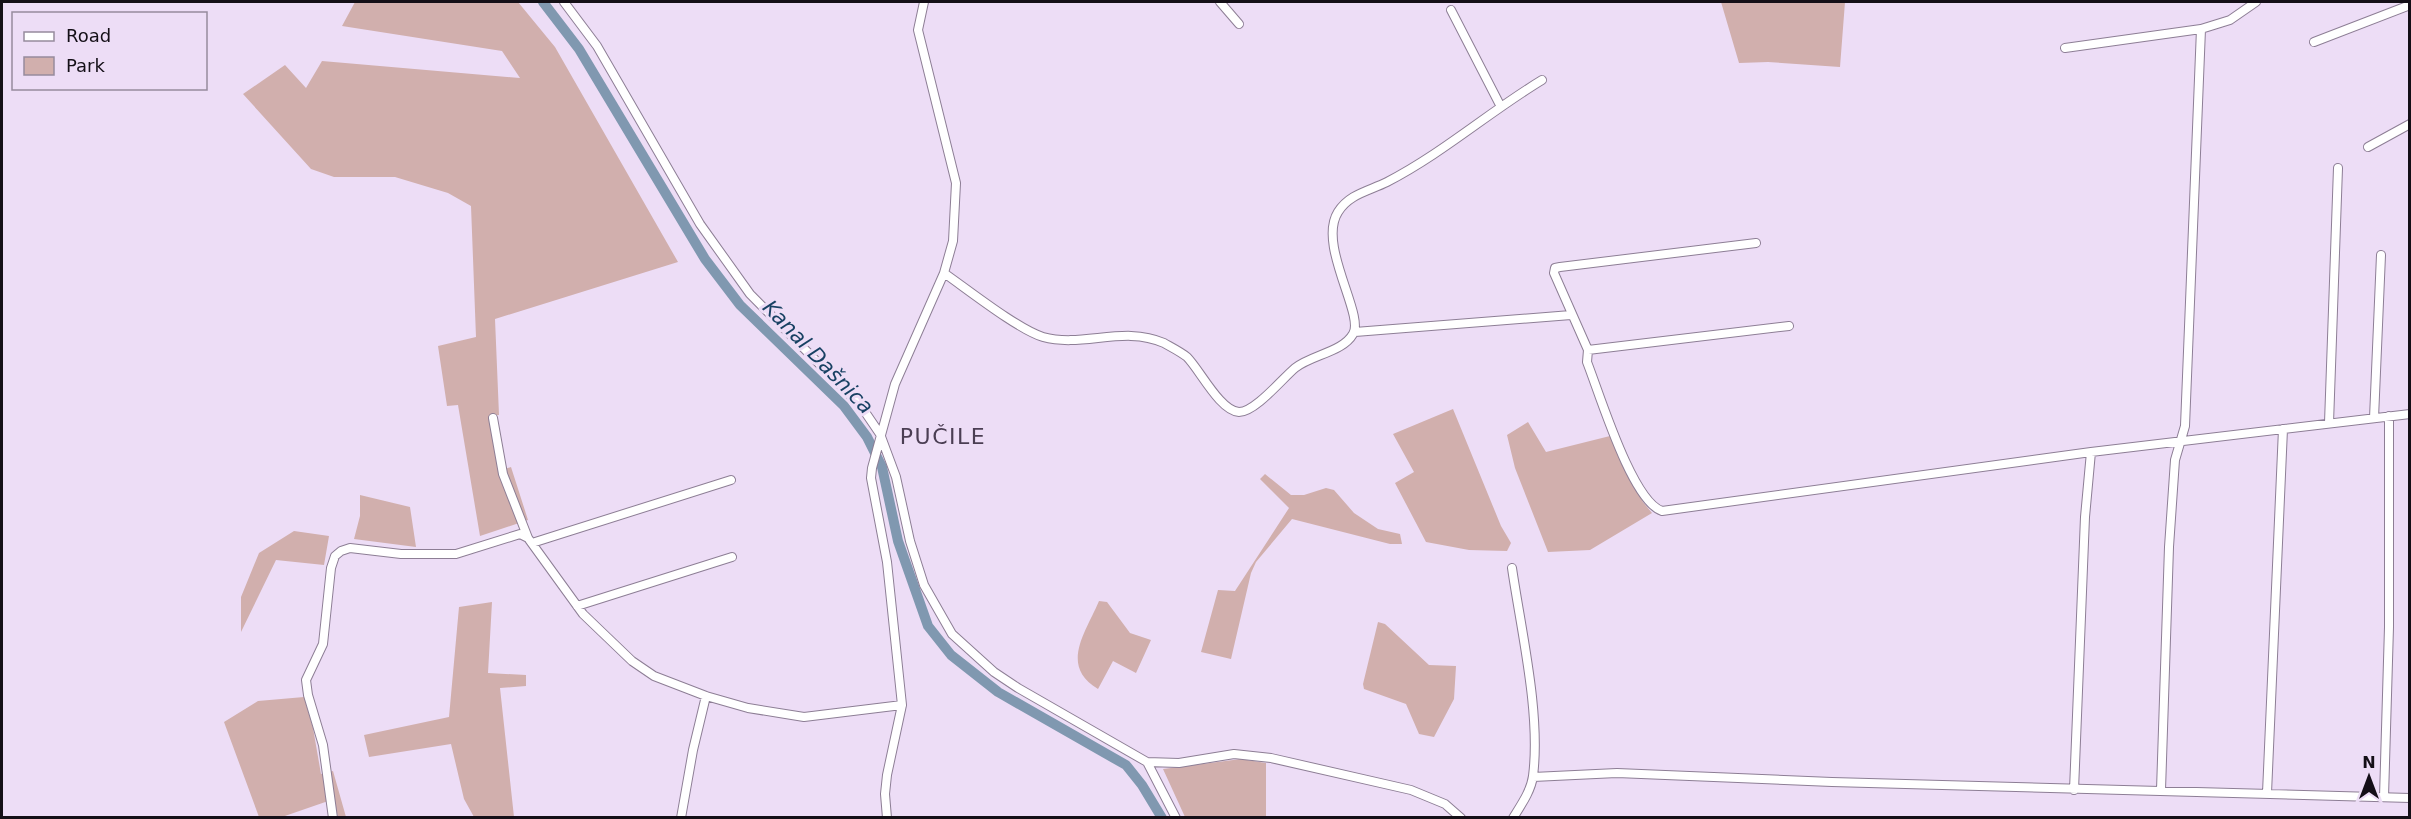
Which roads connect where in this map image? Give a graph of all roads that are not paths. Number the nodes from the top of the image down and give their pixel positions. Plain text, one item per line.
1 (564, 2) edge
2 (924, 2) edge
3 (1220, 2) edge
4 (2256, 2) edge
5 (2245, 4) edge
6 (2409, 5) edge
7 (1451, 10) dead end
8 (1239, 24) dead end
9 (2201, 29) junction
10 (2314, 42) dead end
11 (2065, 48) dead end
12 (1542, 80) dead end
13 (1501, 107) junction
14 (2409, 124) edge
15 (2368, 147) dead end
16 (2338, 168) dead end
17 (1756, 243) dead end
18 (2381, 255) dead end
19 (945, 273) junction
20 (1571, 315) junction
21 (1789, 326) dead end
22 (1355, 332) junction
23 (1588, 350) junction
24 (2409, 414) edge
25 (2389, 416) junction
26 (494, 418) dead end
27 (2374, 418) junction
28 (2329, 423) junction
29 (2283, 429) junction
30 (880, 438) junction
31 (2178, 442) junction
32 (2091, 452) junction
33 (731, 480) dead end
34 (530, 540) junction
35 (732, 557) dead end
36 (1512, 568) dead end
37 (577, 606) junction
38 (706, 696) junction
39 (902, 705) junction
40 (1147, 762) junction
41 (1533, 777) junction
42 (2074, 790) junction
43 (2161, 790) junction
44 (2267, 793) junction
45 (2384, 797) junction
46 (2409, 798) edge
47 (333, 818) edge
48 (681, 818) edge
49 (887, 818) edge
50 (1176, 818) edge
51 (1461, 818) edge
52 (1513, 818) edge

1 - 30 street
2 - 19 street
3 - 8 street
4 - 5 street
5 - 9 street
6 - 10 street
7 - 13 street
9 - 11 street
9 - 31 street
12 - 13 street
13 - 22 street
14 - 15 street
16 - 28 street
17 - 20 street
18 - 27 street
19 - 22 street
19 - 30 street
20 - 22 street
20 - 23 street
21 - 23 street
23 - 32 street
24 - 25 street
25 - 27 street
25 - 45 street
26 - 34 street
27 - 28 street
28 - 29 street
29 - 31 street
29 - 44 street
30 - 39 street
30 - 40 street
31 - 32 street
31 - 43 street
32 - 42 street
33 - 34 street
34 - 37 street
34 - 47 street
35 - 37 street
36 - 41 street
37 - 38 street
38 - 39 street
38 - 48 street
39 - 49 street
40 - 50 street
40 - 51 street
41 - 42 street
41 - 52 street
42 - 43 street
43 - 44 street
44 - 45 street
45 - 46 street

